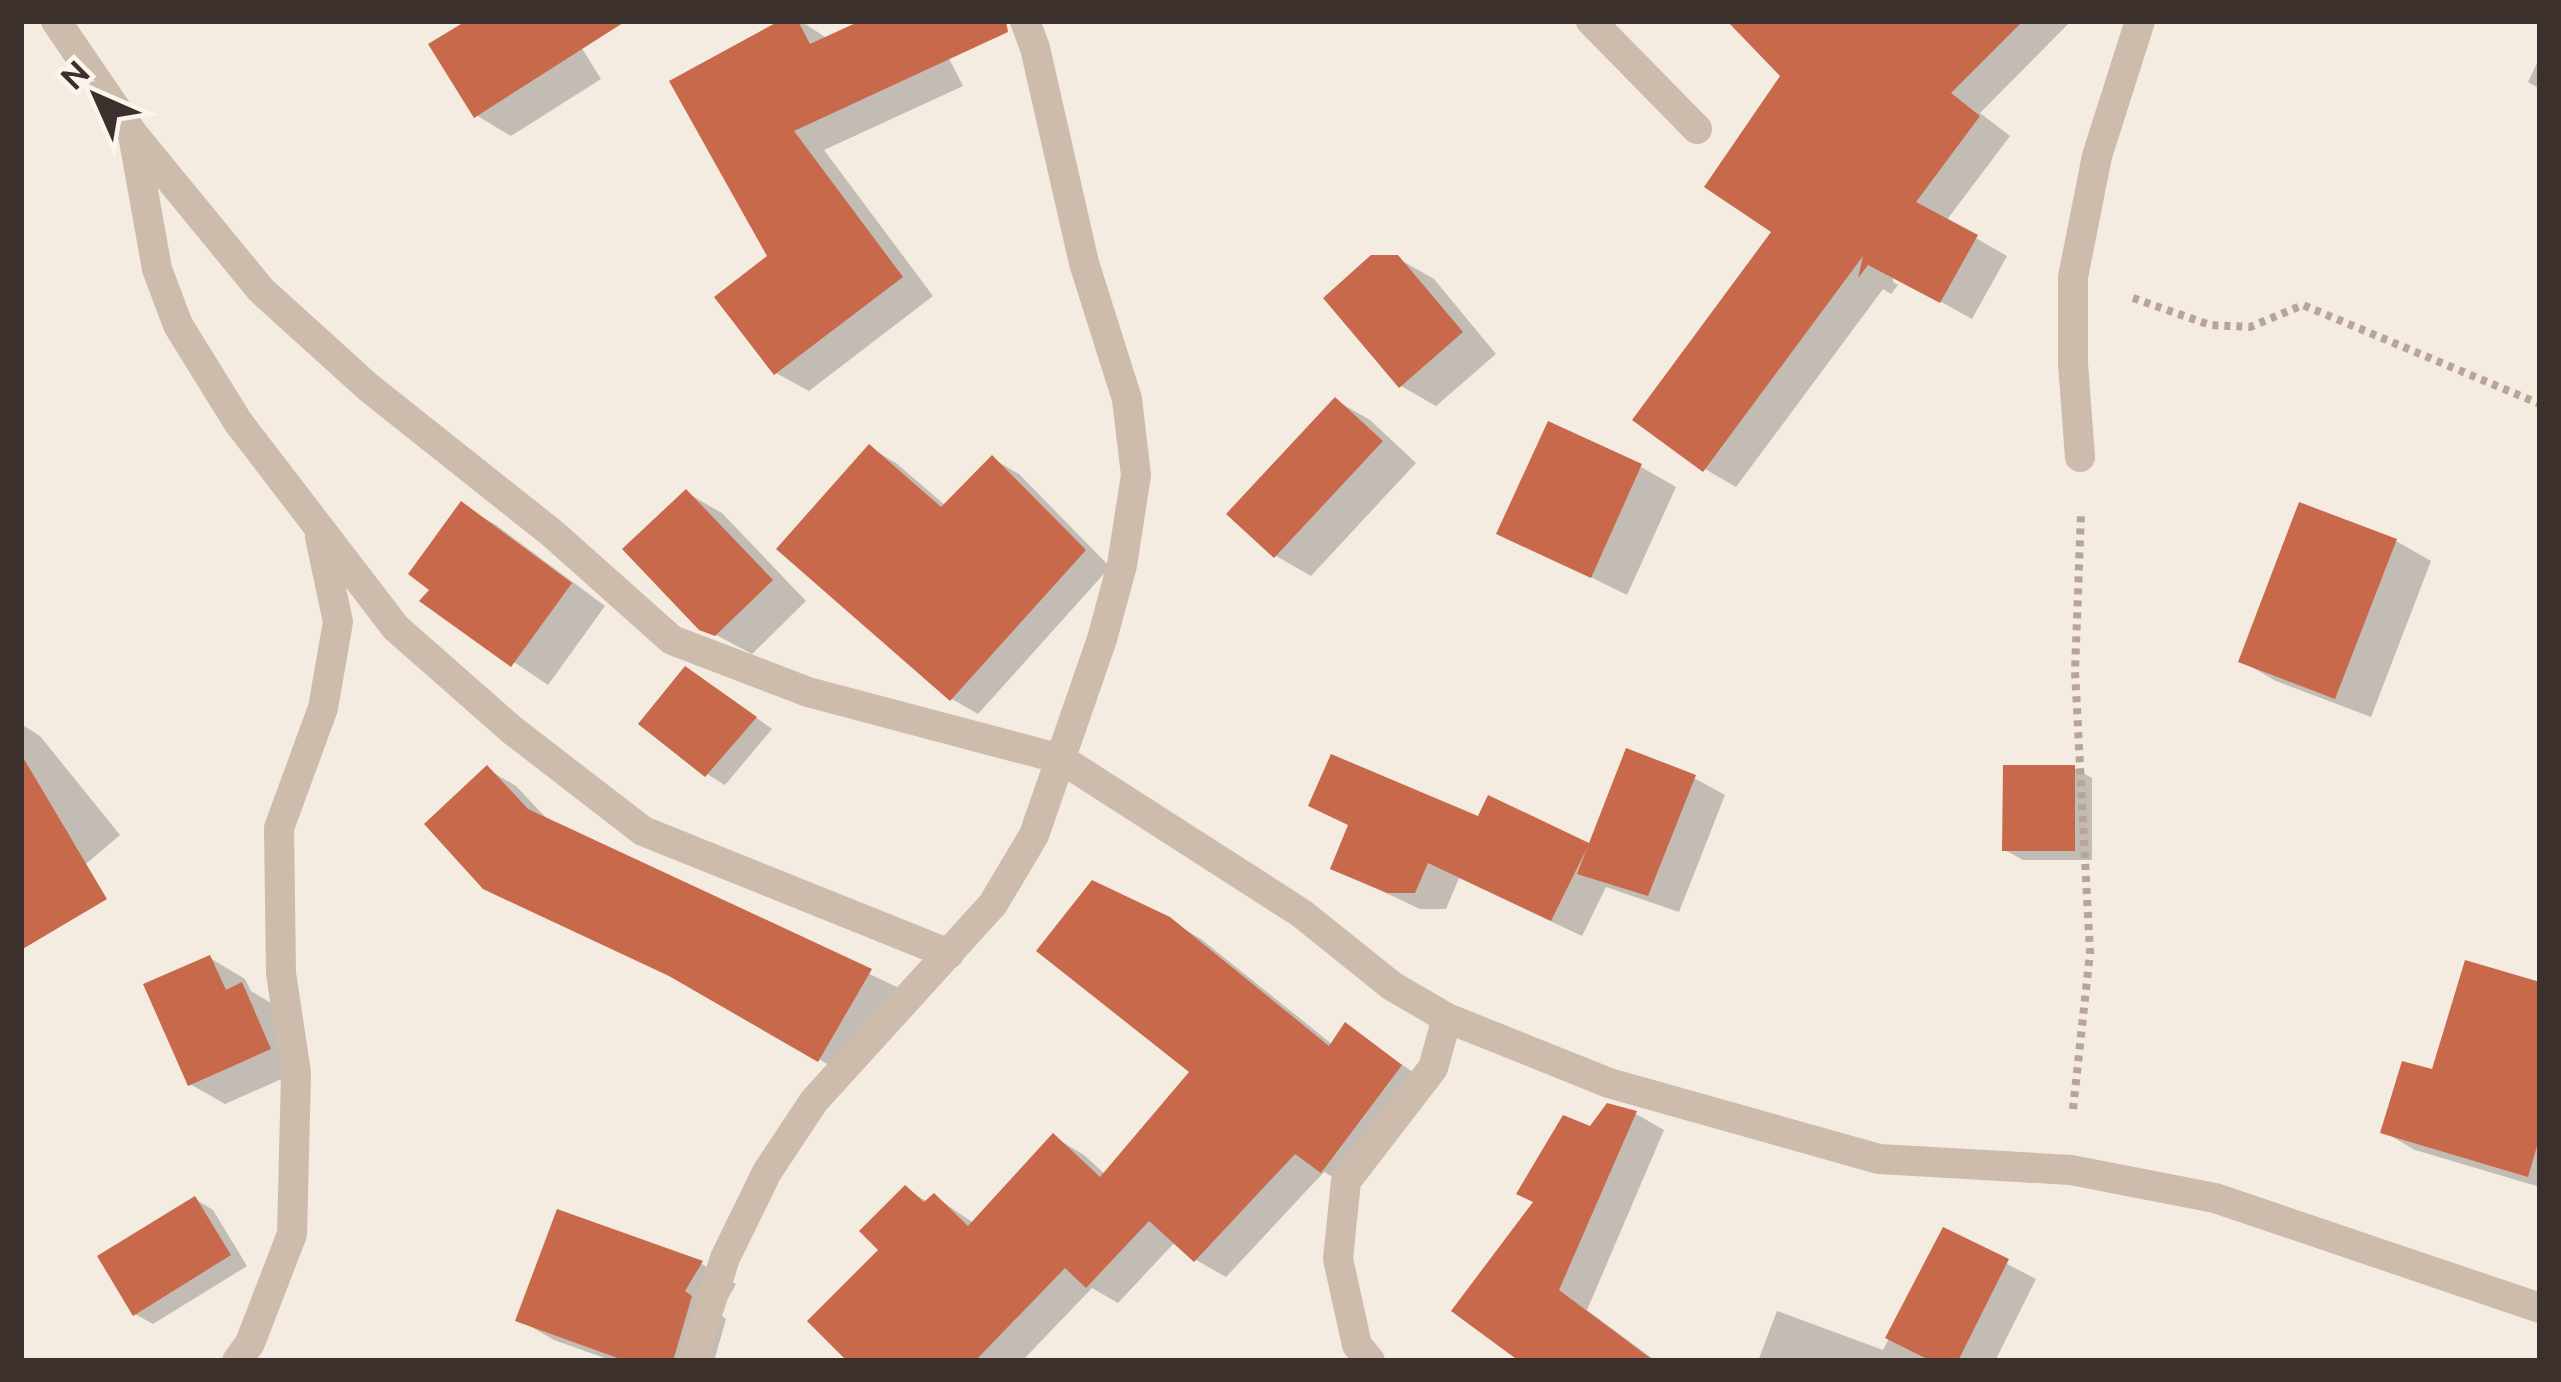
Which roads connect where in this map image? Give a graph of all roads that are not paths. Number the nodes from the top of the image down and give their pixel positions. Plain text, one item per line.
1 (56, 21) edge
2 (1025, 21) edge
3 (1591, 21) edge
4 (2140, 21) edge
5 (1697, 129) dead end
6 (133, 134) junction
7 (2080, 457) road end
8 (318, 526) junction
9 (1061, 759) junction
10 (949, 954) junction
11 (1447, 1018) junction
12 (2540, 1308) edge
13 (237, 1361) edge
14 (692, 1361) edge
15 (1370, 1361) edge

1 - 6 street
2 - 9 street
3 - 5 street
4 - 7 street
6 - 8 street
6 - 9 street
8 - 10 street
8 - 13 street
9 - 10 street
9 - 11 street
10 - 14 street
11 - 12 street
11 - 15 street

